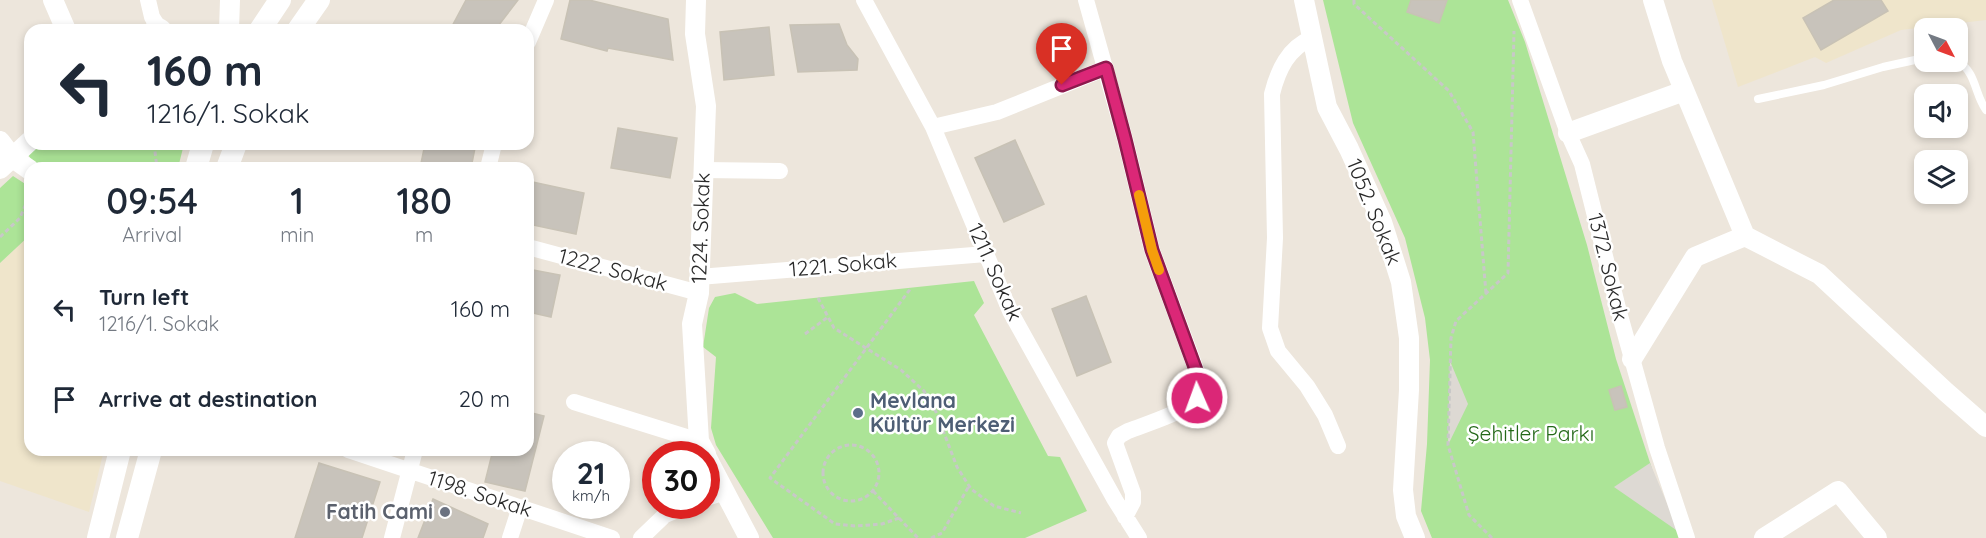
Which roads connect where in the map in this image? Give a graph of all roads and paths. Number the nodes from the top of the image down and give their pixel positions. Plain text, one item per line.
1 (53, 0) edge
2 (148, 0) edge
3 (230, 0) edge
4 (280, 0) edge
5 (319, 0) edge
6 (546, 0) edge
7 (696, 0) edge
8 (864, 0) edge
9 (1086, 0) edge
10 (1304, 0) edge
11 (1354, 0) edge
12 (1520, 0) edge
13 (1653, 0) edge
14 (63, 24) edge
15 (156, 24) edge
16 (229, 24) edge
17 (264, 24) edge
18 (302, 24) edge
19 (1514, 27) dead end
20 (534, 28) edge
21 (1312, 38) junction
22 (1914, 60) edge
23 (1106, 68) junction
24 (1968, 71) edge
25 (1684, 91) junction
26 (1758, 99) dead end
27 (1986, 110) edge
28 (933, 127) junction
29 (1568, 133) junction
30 (0, 141) edge
31 (24, 147) edge
32 (6, 164) edge
33 (24, 168) edge
34 (703, 170) junction
35 (780, 171) dead end
36 (24, 208) edge
37 (1745, 236) junction
38 (0, 237) edge
39 (534, 248) edge
40 (986, 254) junction
41 (699, 285) junction
42 (911, 288) dead end
43 (1486, 294) junction
44 (818, 298) dead end
45 (828, 317) junction
46 (805, 334) dead end
47 (866, 349) junction
48 (1632, 359) junction
49 (574, 402) dead end
50 (1986, 427) edge
51 (677, 441) edge
52 (703, 441) edge
53 (1338, 446) dead end
54 (118, 456) edge
55 (150, 456) edge
56 (366, 456) edge
57 (413, 456) edge
58 (409, 470) junction
59 (720, 482) edge
60 (969, 486) junction
61 (873, 491) junction
62 (725, 492) junction
63 (720, 494) edge
64 (520, 507) junction
65 (1021, 513) dead end
66 (1125, 517) junction
67 (899, 518) junction
68 (661, 519) edge
69 (133, 537) edge
70 (98, 538) edge
71 (392, 538) edge
72 (510, 538) edge
73 (612, 538) edge
74 (641, 538) edge
75 (749, 538) edge
76 (918, 538) edge
77 (931, 538) edge
78 (1139, 538) edge
79 (1415, 538) edge
80 (1492, 538) edge
81 (1687, 538) edge
82 (1764, 538) edge
83 (1877, 538) edge

1 - 14 street
2 - 15 street
3 - 16 street
4 - 17 main road
5 - 18 main road
6 - 20 street
7 - 34 street, 1224. Sokak
8 - 28 street, 1211. Sokak
9 - 23 street
10 - 21 street, 1052. Sokak
11 - 43 path
12 - 29 street, 1372. Sokak
13 - 25 street
19 - 43 path
21 - 53 street
21 - 79 street, 1052. Sokak
22 - 26 lane
23 - 28 street
23 - 66 street
24 - 27 lane
25 - 29 street
25 - 37 street
28 - 40 street, 1211. Sokak
29 - 48 street, 1372. Sokak
30 - 32 street
31 - 32 street
32 - 33 street
34 - 35 street
34 - 41 street, 1224. Sokak
36 - 38 path
37 - 48 street
37 - 50 street
39 - 41 street, 1222. Sokak
40 - 41 street, 1221. Sokak
40 - 66 street, 1211. Sokak
41 - 52 street, 1224. Sokak
42 - 47 path
43 - 80 path
44 - 45 path
45 - 46 path
45 - 47 path
47 - 60 path
47 - 67 path
48 - 81 street, 1372. Sokak
49 - 51 street
54 - 70 main road
55 - 69 main road
56 - 58 street, 1198. Sokak
57 - 58 street
58 - 64 street, 1198. Sokak
58 - 71 street
59 - 62 street, 1224. Sokak
60 - 65 path
60 - 77 path
61 - 61 path
61 - 67 path
62 - 63 street
62 - 75 street, 1224. Sokak
64 - 72 street
64 - 73 street, 1198. Sokak
66 - 78 street, 1211. Sokak
67 - 76 path
68 - 74 street
82 - 83 street

